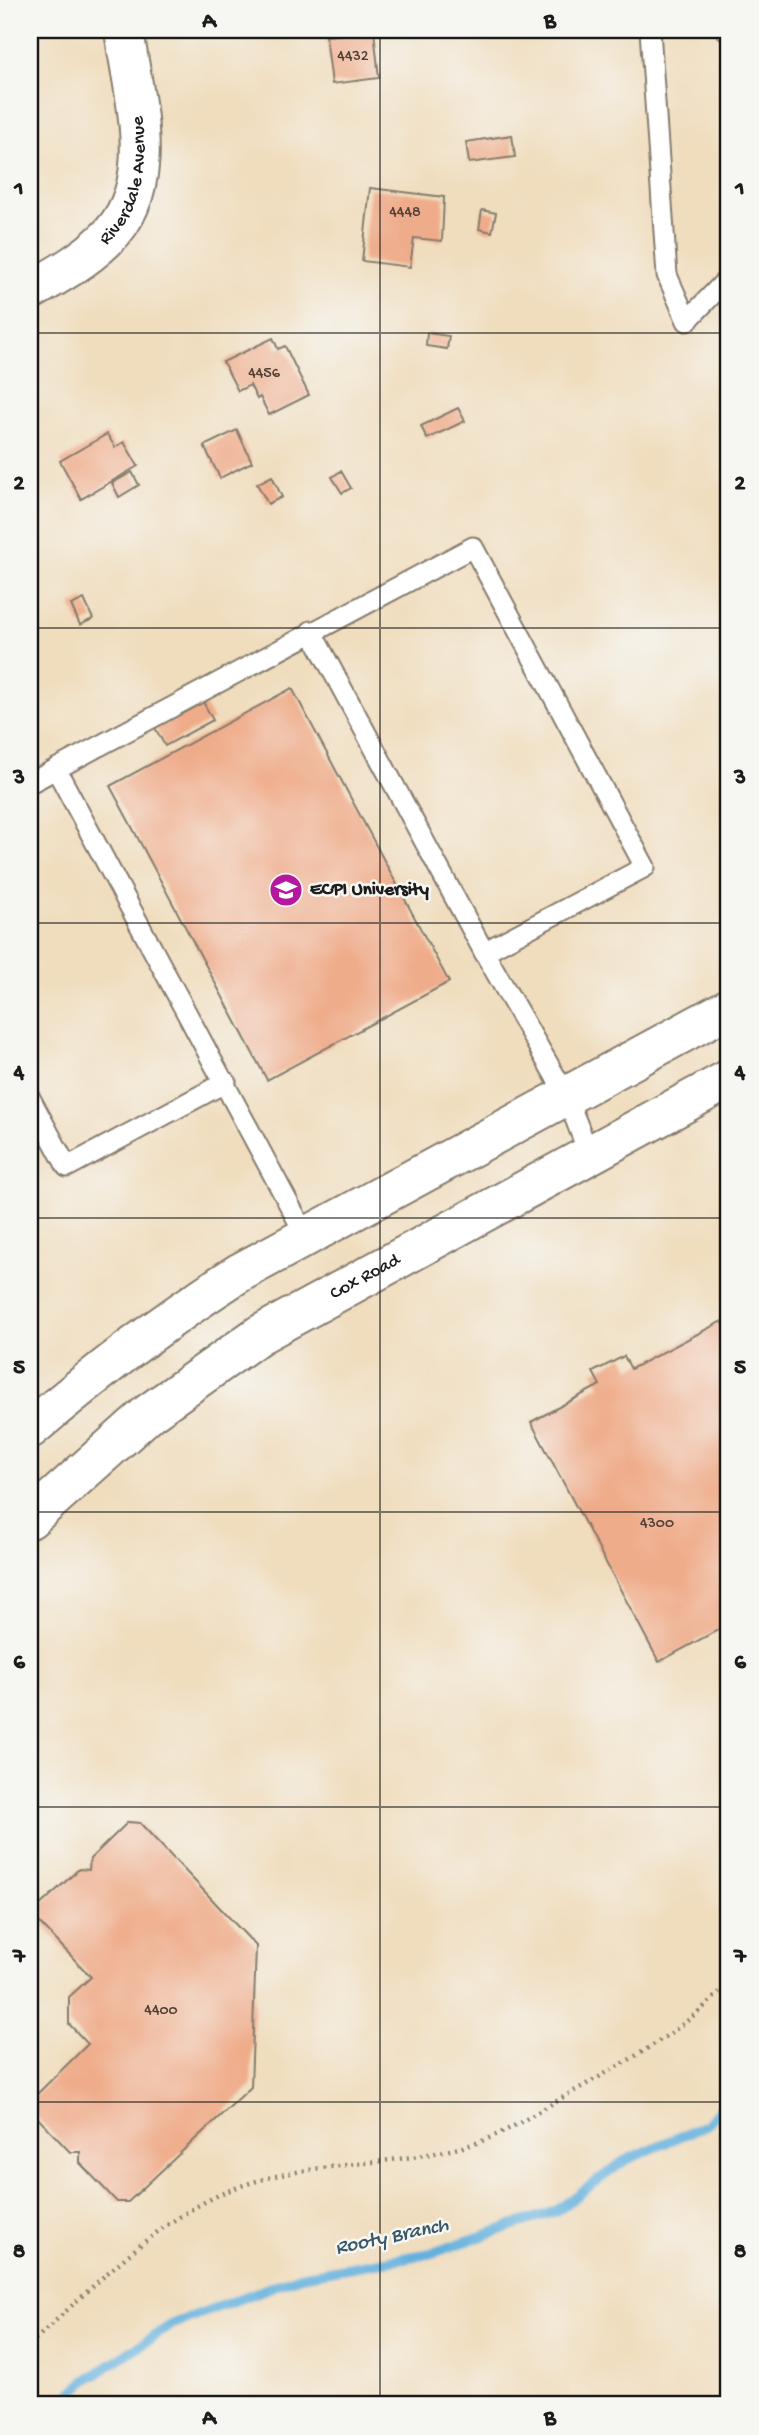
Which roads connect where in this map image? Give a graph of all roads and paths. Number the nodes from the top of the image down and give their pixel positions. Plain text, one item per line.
1 (124, 30) edge
2 (650, 30) edge
3 (729, 277) edge
4 (30, 291) edge
5 (311, 631) junction
6 (56, 769) junction
7 (30, 783) edge
8 (484, 952) junction
9 (729, 1008) edge
10 (729, 1079) edge
11 (226, 1082) junction
12 (566, 1095) junction
13 (30, 1098) edge
14 (590, 1157) junction
15 (306, 1236) junction
16 (30, 1429) edge
17 (30, 1519) edge
18 (729, 1982) edge
19 (30, 2344) edge

1 - 4 main road, Riverdale Avenue
2 - 3 lane
5 - 6 lane
5 - 8 lane
5 - 8 lane
6 - 7 lane
6 - 11 lane
8 - 12 lane
9 - 12 main road
10 - 14 main road, Cox Road
11 - 13 lane
11 - 15 lane
12 - 14 lane
12 - 15 main road
14 - 17 main road, Cox Road
15 - 16 main road
18 - 19 path

